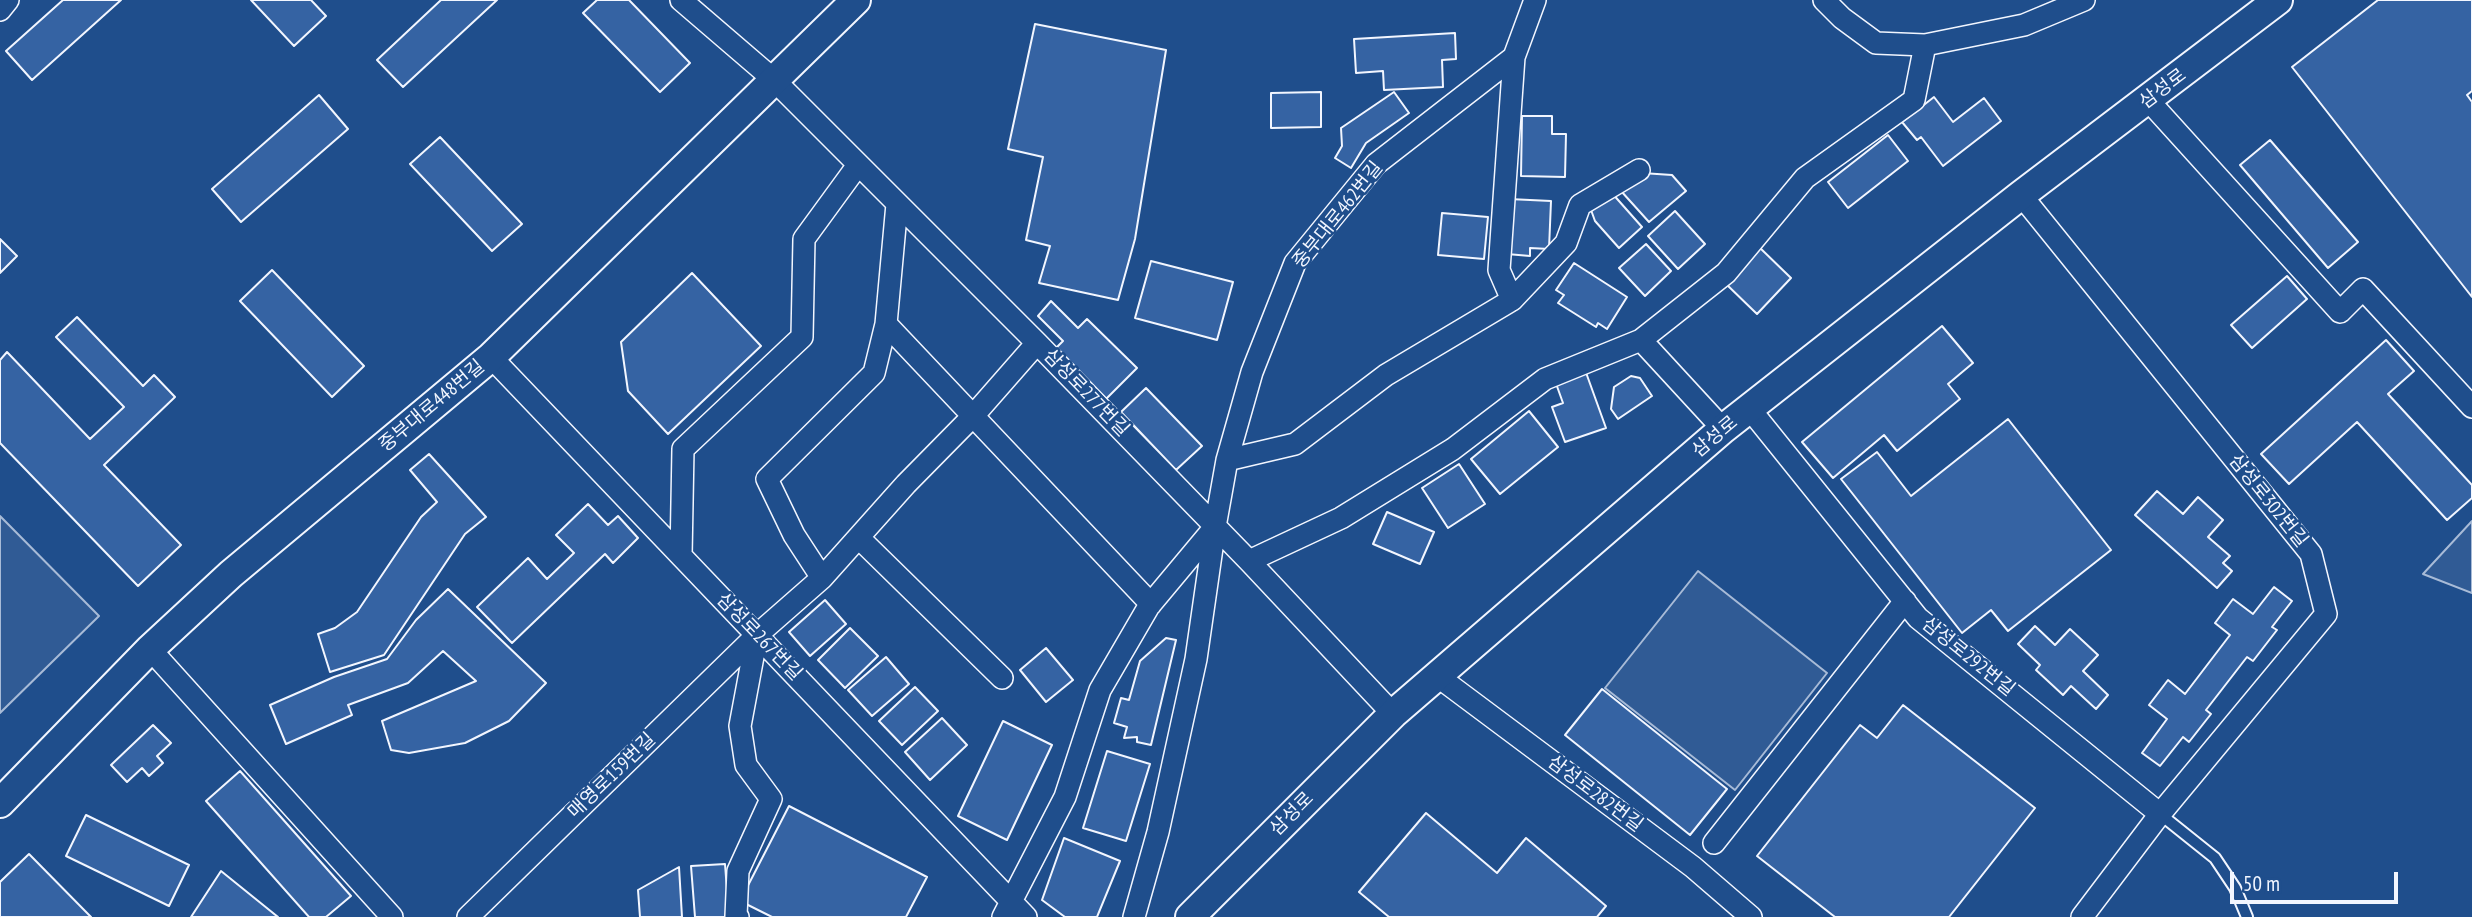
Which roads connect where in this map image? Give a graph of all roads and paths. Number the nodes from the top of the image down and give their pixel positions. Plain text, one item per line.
1 (8, 0) edge
2 (681, 0) edge
3 (856, 0) edge
4 (1535, 0) edge
5 (1824, 0) edge
6 (2084, 0) edge
7 (2278, 0) edge
8 (0, 10) edge
9 (1925, 45) junction
10 (1514, 57) junction
11 (773, 79) junction
12 (2148, 100) junction
13 (858, 164) junction
14 (1639, 170) dead end
15 (2021, 195) junction
16 (897, 204) junction
17 (1512, 300) junction
18 (886, 324) junction
19 (1641, 340) junction
20 (1037, 343) junction
21 (491, 357) junction
22 (2472, 407) edge
23 (1749, 408) junction
24 (974, 416) junction
25 (1723, 429) junction
26 (1227, 460) junction
27 (1215, 527) junction
28 (859, 538) junction
29 (681, 556) junction
30 (1249, 561) junction
31 (822, 578) junction
32 (1905, 601) junction
33 (1151, 604) junction
34 (757, 635) junction
35 (150, 649) junction
36 (1436, 675) junction
37 (1002, 678) dead end
38 (1393, 714) junction
39 (0, 803) edge
40 (2160, 814) junction
41 (1714, 843) dead end
42 (1013, 912) edge
43 (392, 917) edge
44 (468, 917) edge
45 (738, 917) edge
46 (1134, 917) edge
47 (1189, 917) edge
48 (1751, 917) edge
49 (2082, 917) edge
50 (2246, 917) edge

1 - 8 street
2 - 11 street, 삼성로277번길
3 - 11 street, 중부대로448번길
4 - 10 street
5 - 9 street
6 - 9 street
7 - 12 street, 삼성로
9 - 19 street
10 - 17 street
10 - 26 street, 중부대로462번길
11 - 13 street, 삼성로277번길
11 - 21 street, 중부대로448번길
12 - 15 street, 삼성로
12 - 22 street
13 - 16 street, 삼성로277번길
13 - 29 street
14 - 17 street
15 - 23 street, 삼성로
15 - 40 street, 삼성로302번길
16 - 18 street
16 - 20 street, 삼성로277번길
17 - 26 street
18 - 24 street
18 - 31 street
19 - 25 street
19 - 30 street
20 - 24 street, 매영로159번길
20 - 27 street, 삼성로277번길
21 - 29 street, 삼성로267번길
21 - 35 street, 중부대로448번길
23 - 25 street, 삼성로
23 - 32 street, 삼성로292번길
24 - 28 street, 매영로159번길
24 - 33 street
25 - 36 street, 삼성로
26 - 27 street, 중부대로462번길
27 - 30 street, 삼성로277번길
27 - 33 street
27 - 46 street, 중부대로462번길
28 - 31 street, 매영로159번길
28 - 37 street
29 - 34 street, 삼성로267번길
30 - 38 street, 삼성로277번길
31 - 34 street, 매영로159번길
32 - 40 street, 삼성로292번길
32 - 41 street
33 - 42 street
34 - 42 street, 삼성로267번길
34 - 44 street, 매영로159번길
34 - 45 street
35 - 39 street, 중부대로448번길
35 - 43 street
36 - 38 street, 삼성로
36 - 48 street, 삼성로282번길
38 - 47 street, 삼성로
40 - 49 street, 삼성로302번길
40 - 50 lane

